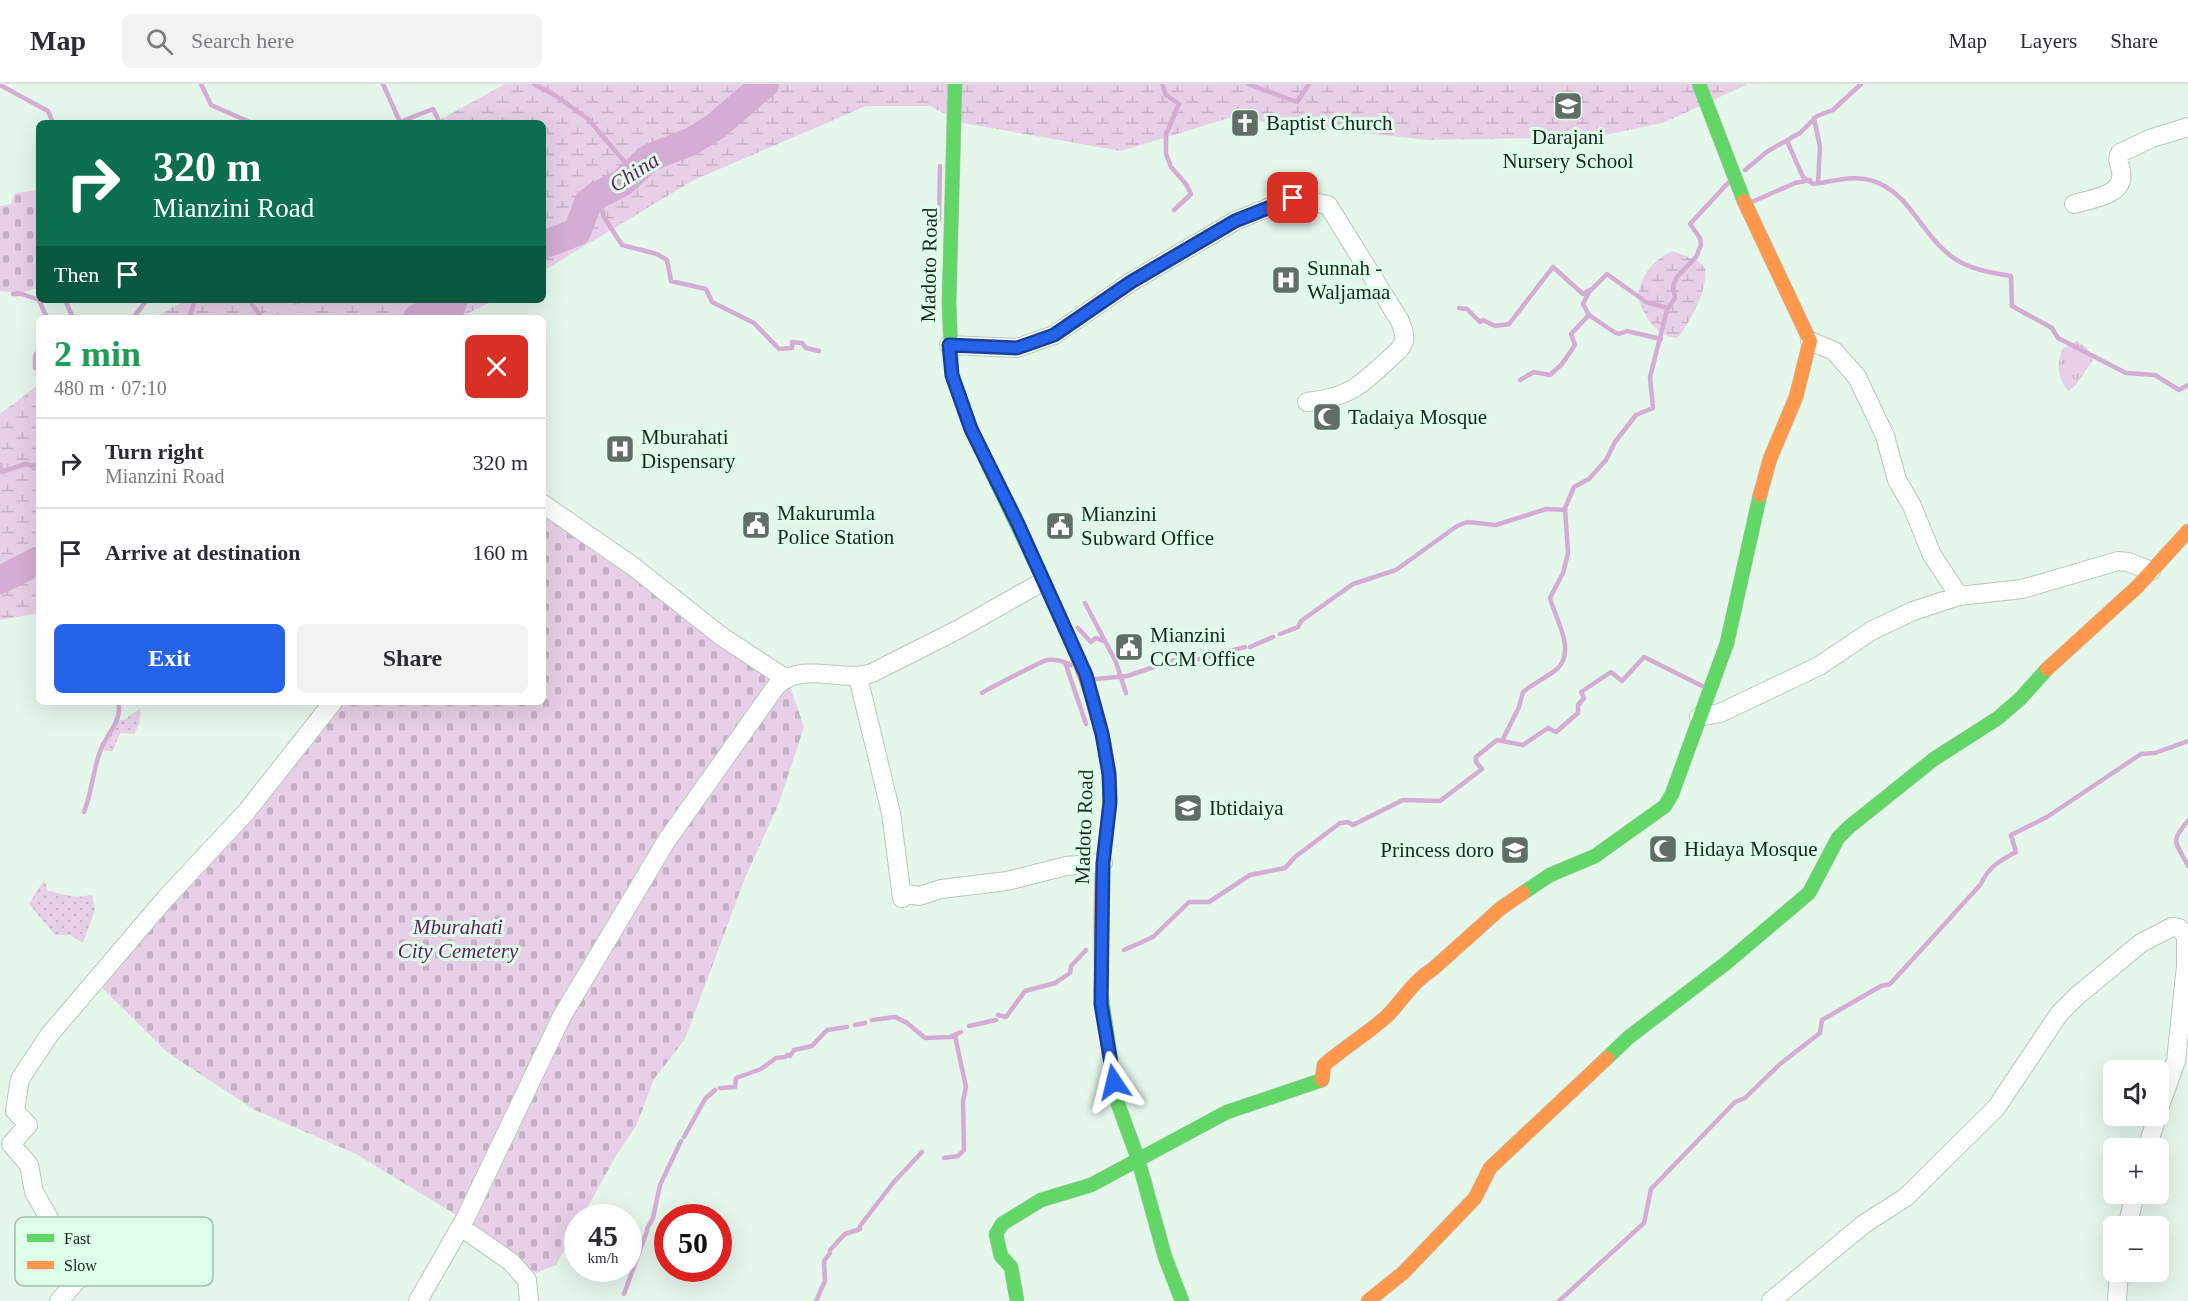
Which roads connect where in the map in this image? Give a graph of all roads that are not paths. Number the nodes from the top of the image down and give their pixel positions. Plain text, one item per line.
1 (955, 84) edge
2 (1699, 84) edge
3 (2188, 127) edge
4 (2074, 204) dead end
5 (1810, 341) junction
6 (949, 345) junction
7 (1307, 402) dead end
8 (546, 506) edge
9 (2188, 531) edge
10 (2151, 572) junction
11 (1042, 582) junction
12 (1959, 596) junction
13 (858, 677) junction
14 (785, 678) junction
15 (331, 705) edge
16 (1700, 717) junction
17 (1103, 863) junction
18 (2169, 1079) edge
19 (1138, 1159) junction
20 (48, 1217) edge
21 (461, 1227) junction
22 (2118, 1282) edge
23 (72, 1286) edge
24 (59, 1301) edge
25 (418, 1301) edge
26 (529, 1301) edge
27 (1017, 1301) edge
28 (1182, 1301) edge
29 (1368, 1301) edge
30 (1771, 1301) edge
31 (2117, 1301) edge

1 - 6 street, Madoto Road
2 - 5 street
3 - 4 street
5 - 12 street
5 - 16 street
6 - 7 street
6 - 11 street, Madoto Road
8 - 14 street
9 - 10 street
10 - 12 street
10 - 29 street
11 - 13 street
11 - 17 street, Madoto Road
12 - 16 street
13 - 14 street
13 - 17 street
14 - 21 street
15 - 20 street
16 - 19 street
17 - 19 street, Madoto Road
18 - 30 street
19 - 27 street
19 - 28 street, Madoto Road
21 - 25 street
21 - 26 street
22 - 31 street
23 - 24 street

